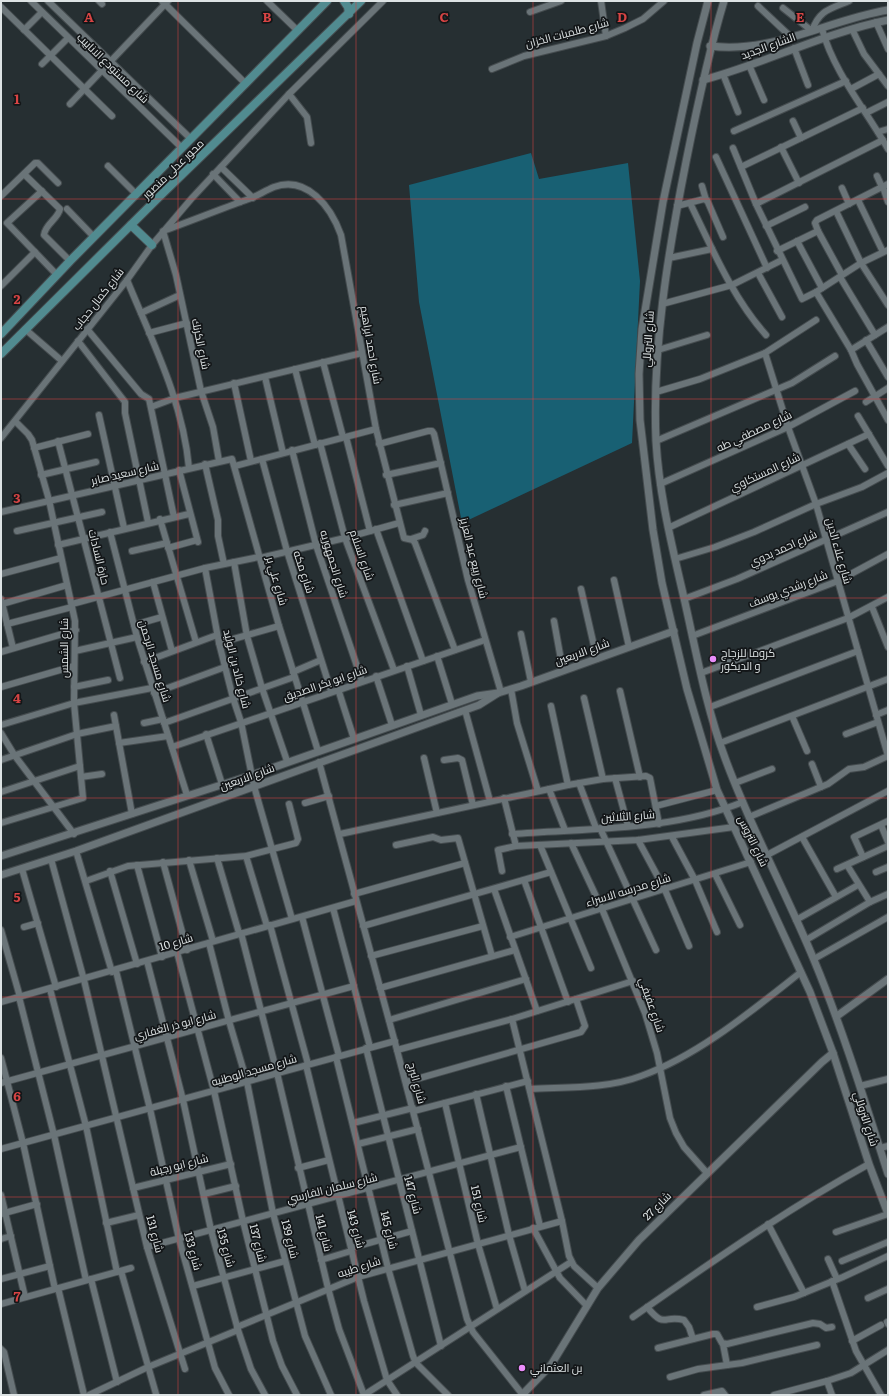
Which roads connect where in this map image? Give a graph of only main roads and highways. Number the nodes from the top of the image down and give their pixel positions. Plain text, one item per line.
1 (327, 1) edge
2 (344, 1) edge
3 (361, 1) edge
4 (349, 14) junction
5 (131, 225) junction
6 (152, 245) road end
7 (2, 332) edge
8 (1, 354) edge

1 - 7 main road, محور عدلى منصور
2 - 4 main road
3 - 4 main road, محور عدلى منصور
4 - 5 main road, محور عدلى منصور
5 - 6 main road
5 - 8 main road, محور عدلى منصور

